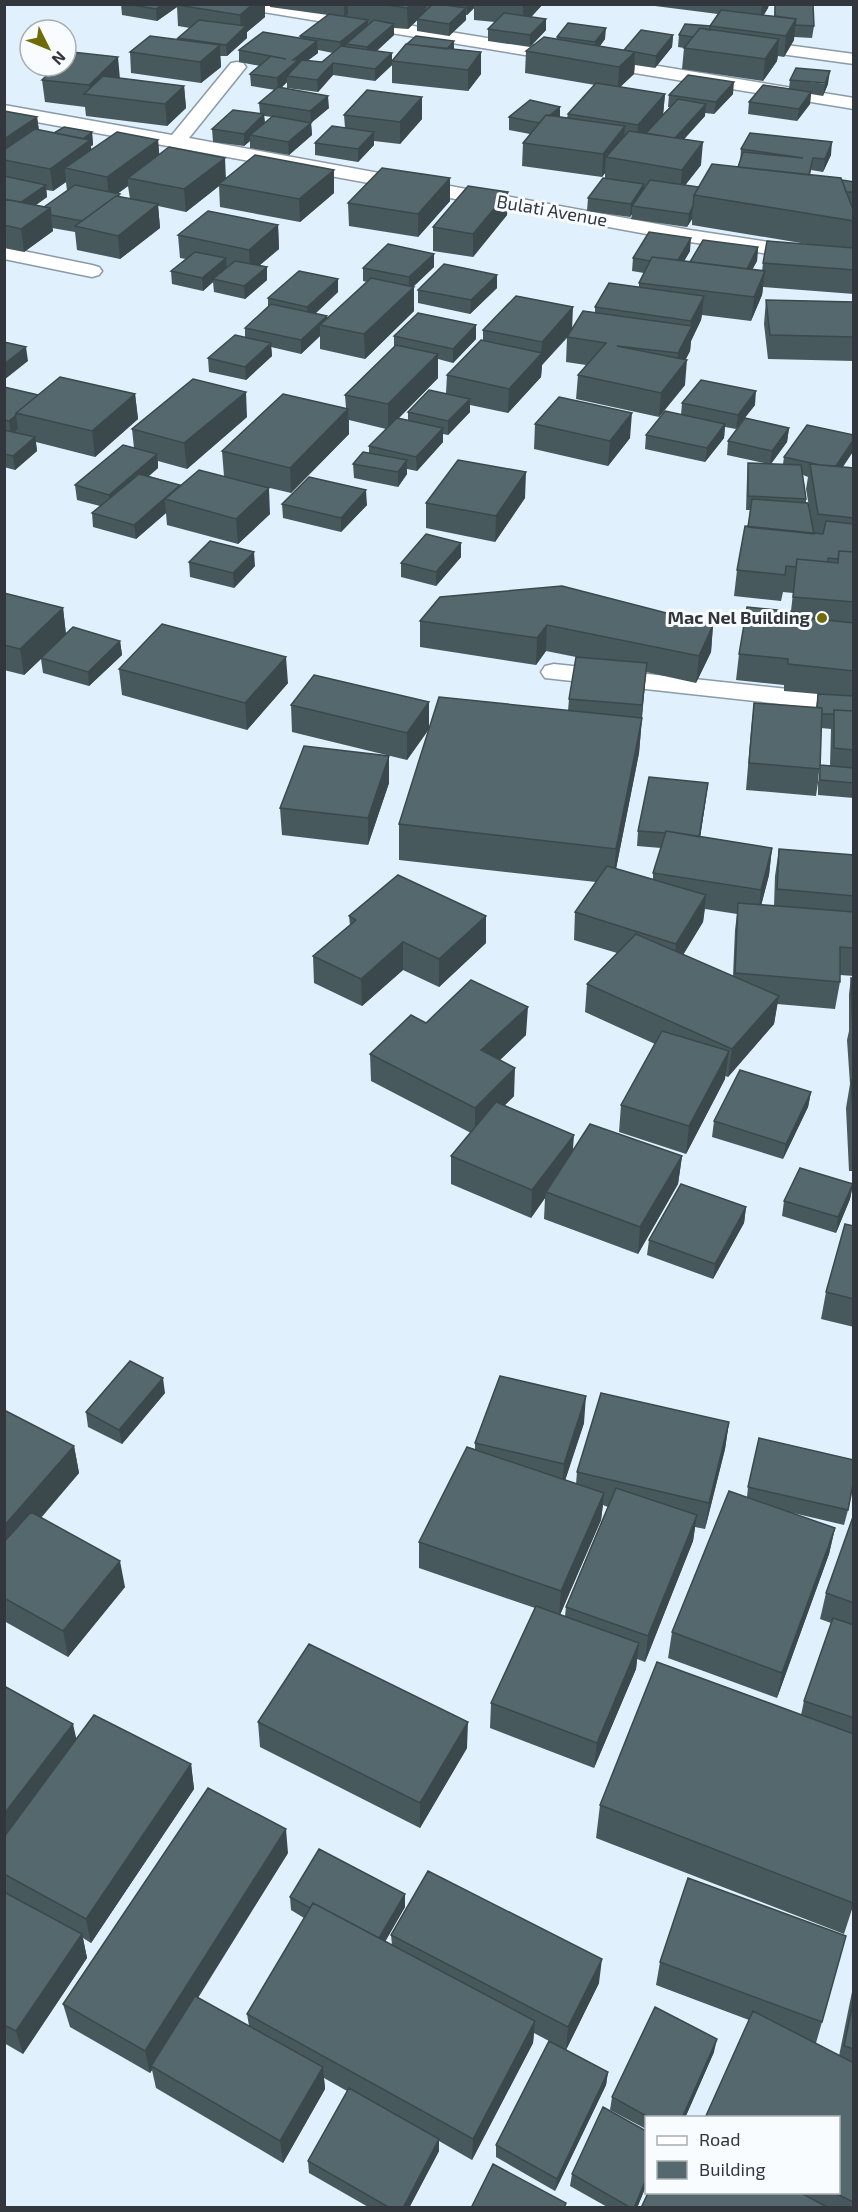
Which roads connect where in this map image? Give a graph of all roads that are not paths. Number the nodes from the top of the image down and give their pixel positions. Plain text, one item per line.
1 (245, 4) edge
2 (729, 42) edge
3 (854, 59) edge
4 (237, 67) dead end
5 (854, 105) edge
6 (4, 110) edge
7 (178, 140) junction
8 (4, 254) edge
9 (854, 261) edge
10 (93, 271) dead end
11 (554, 672) dead end
12 (854, 704) edge

1 - 5 street
2 - 3 street
4 - 7 street
6 - 7 street, Bulati Avenue
7 - 9 street, Bulati Avenue
8 - 10 street
11 - 12 street

